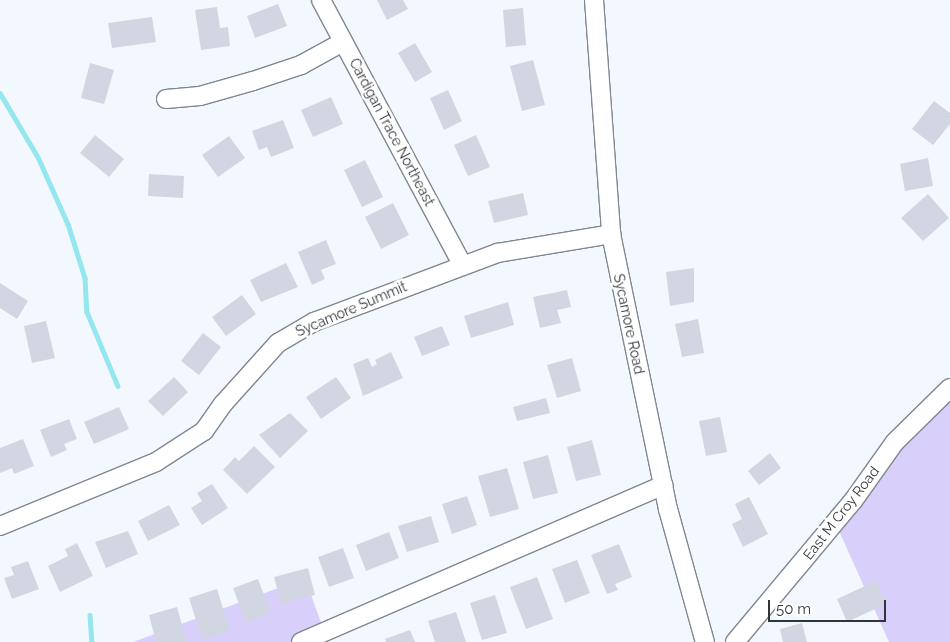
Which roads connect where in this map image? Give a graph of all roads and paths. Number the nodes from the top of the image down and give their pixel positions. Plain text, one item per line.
1 (321, 0) edge
2 (594, 0) edge
3 (343, 42) junction
4 (166, 99) dead end
5 (611, 234) junction
6 (462, 264) junction
7 (950, 388) edge
8 (663, 485) junction
9 (0, 526) edge
10 (301, 642) edge
11 (705, 642) edge
12 (735, 642) edge

1 - 3 street, Cardigan Trace Northeast
2 - 5 street, Sycamore Road
3 - 4 street
3 - 6 street, Cardigan Trace Northeast
5 - 6 street, Sycamore Summit
5 - 8 street, Sycamore Road
6 - 9 street, Sycamore Summit
7 - 12 street, East M Croy Road
8 - 10 street
8 - 11 street, Sycamore Road

